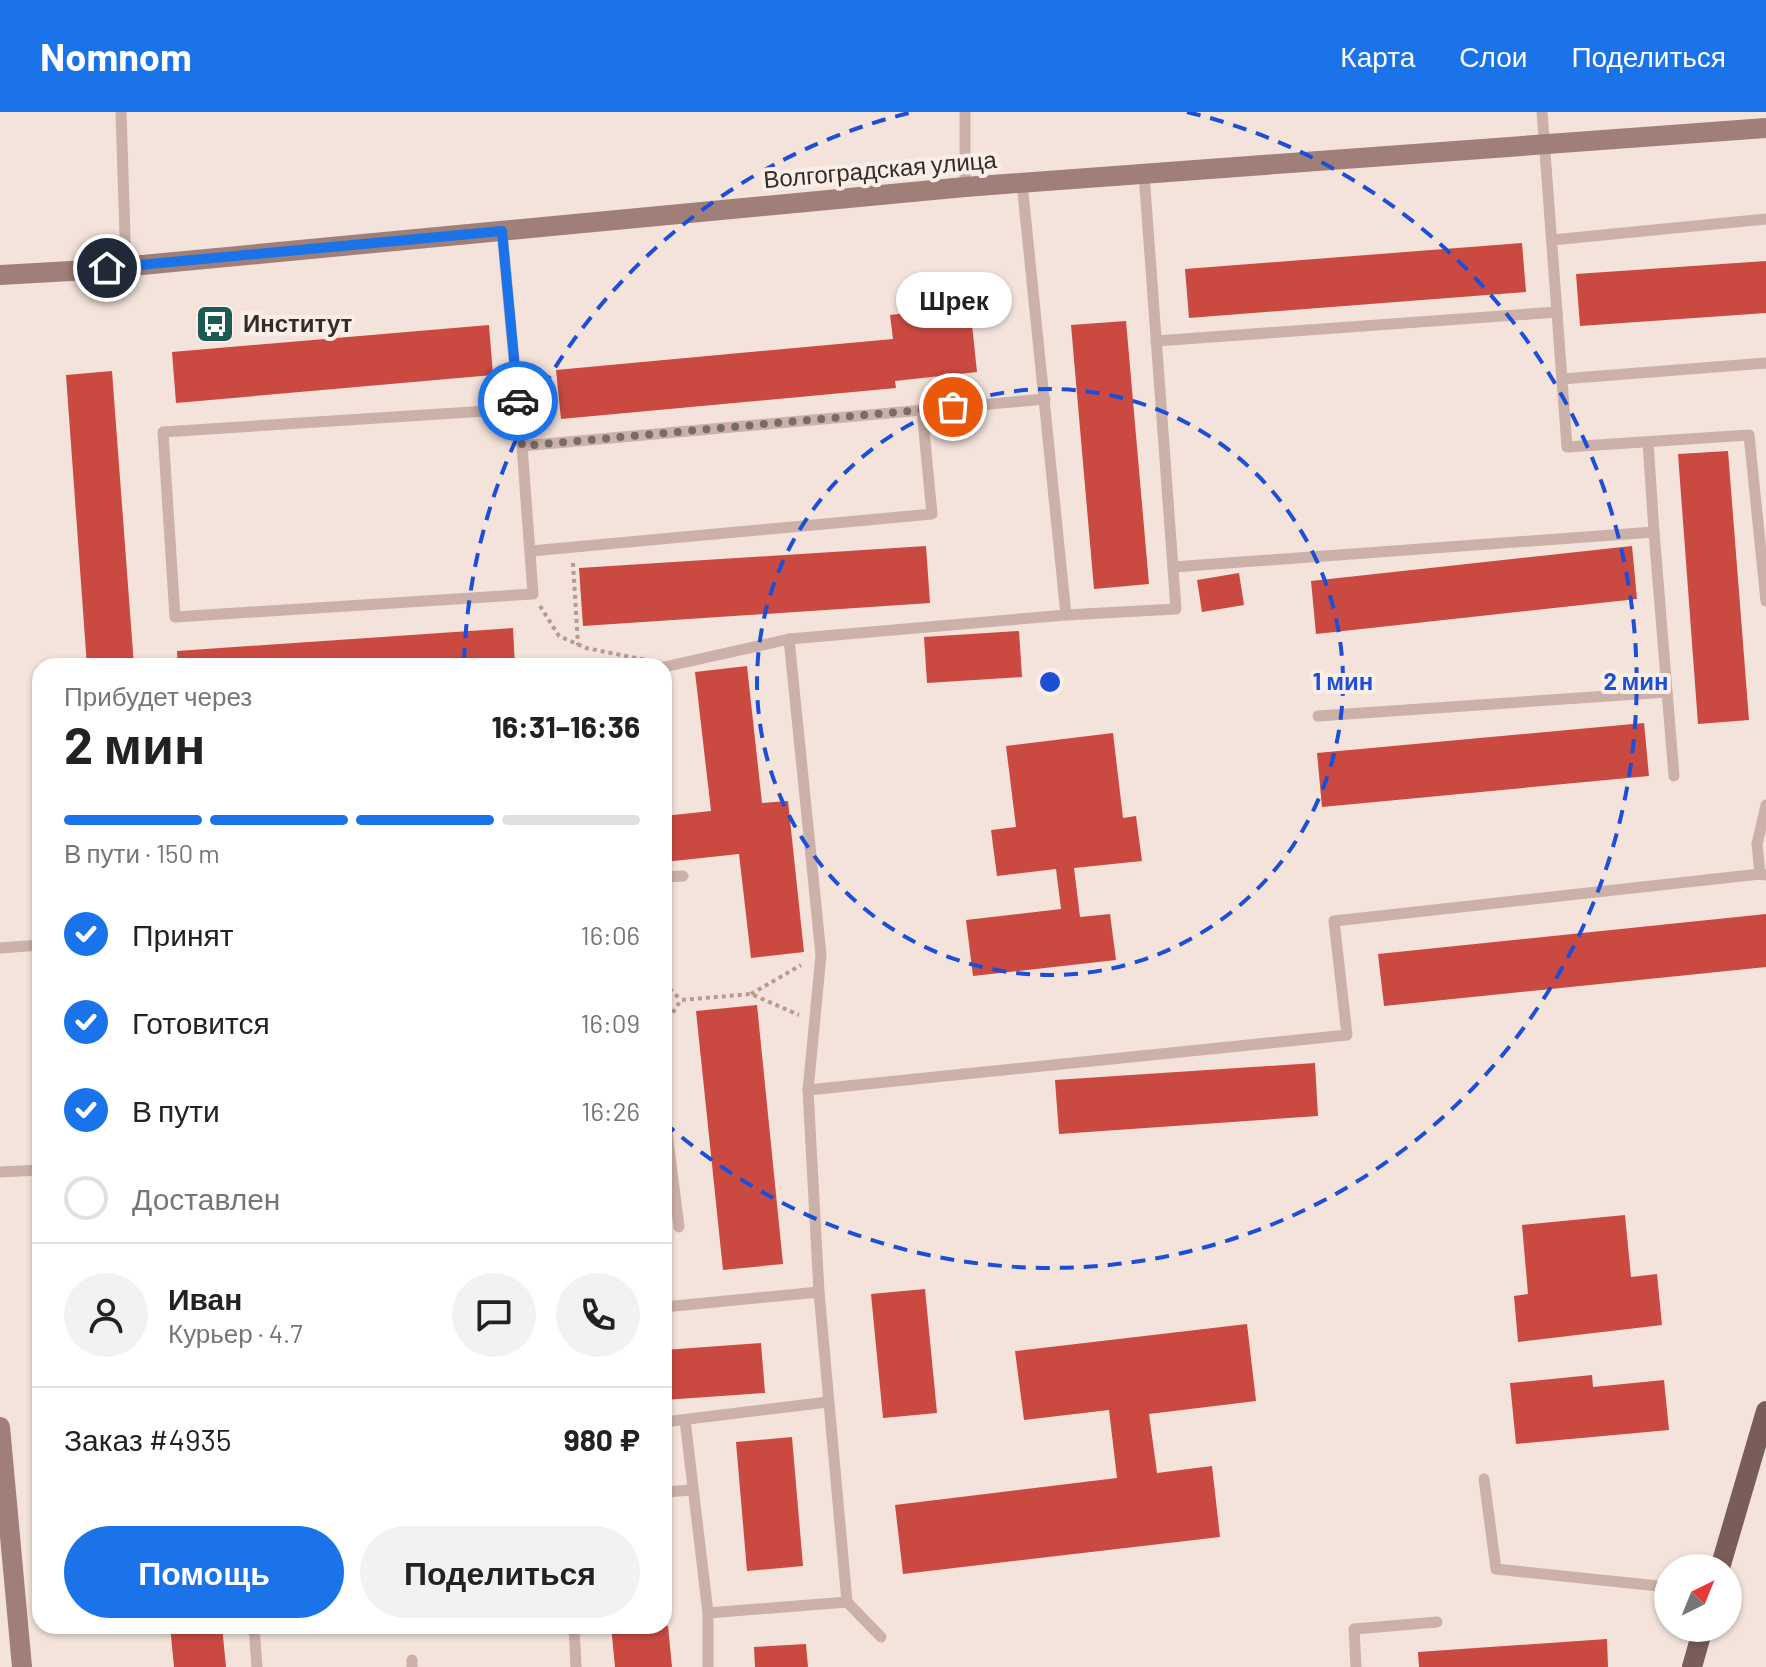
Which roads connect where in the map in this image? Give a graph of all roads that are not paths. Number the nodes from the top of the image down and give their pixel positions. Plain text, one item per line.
1 (121, 112) edge
2 (965, 112) edge
3 (1542, 112) edge
4 (1766, 128) edge
5 (1544, 145) junction
6 (1144, 174) junction
7 (1022, 183) junction
8 (965, 187) junction
9 (1766, 219) edge
10 (502, 231) junction
11 (1552, 240) junction
12 (126, 266) junction
13 (0, 275) edge
14 (1557, 312) junction
15 (1156, 341) junction
16 (1766, 363) edge
17 (1562, 379) junction
18 (1045, 399) junction
19 (518, 409) junction
20 (922, 410) junction
21 (1648, 442) junction
22 (522, 446) junction
23 (1654, 532) junction
24 (531, 551) junction
25 (1173, 567) junction
26 (1766, 601) edge
27 (1066, 615) junction
28 (789, 639) junction
29 (672, 664) edge
30 (1667, 692) junction
31 (1318, 716) dead end
32 (1674, 776) dead end
33 (1766, 805) edge
34 (1763, 875) edge
35 (683, 876) dead end
36 (672, 877) edge
37 (32, 946) edge
38 (0, 948) edge
39 (808, 1090) junction
40 (672, 1168) edge
41 (32, 1170) edge
42 (0, 1172) edge
43 (679, 1227) dead end
44 (819, 1292) junction
45 (672, 1306) edge
46 (828, 1402) junction
47 (1766, 1411) edge
48 (685, 1420) junction
49 (672, 1421) edge
50 (0, 1427) edge
51 (1484, 1479) dead end
52 (692, 1490) junction
53 (672, 1491) edge
54 (1724, 1554) edge
55 (1654, 1586) edge
56 (847, 1602) junction
57 (708, 1613) junction
58 (1437, 1622) dead end
59 (255, 1634) edge
60 (574, 1634) edge
61 (881, 1637) dead end
62 (1699, 1642) edge
63 (22, 1667) edge
64 (257, 1667) edge
65 (576, 1667) edge
66 (708, 1667) edge
67 (1356, 1667) edge
68 (1692, 1667) edge

1 - 12 lane
2 - 8 lane
3 - 5 lane
4 - 5 main road, Волгоградская улица
5 - 6 main road, Волгоградская улица
5 - 11 lane
6 - 7 main road, Волгоградская улица
6 - 15 lane
7 - 8 main road, Волгоградская улица
7 - 18 lane
8 - 10 main road, Волгоградская улица
9 - 11 lane
10 - 12 main road, Волгоградская улица
10 - 19 lane
11 - 14 lane
12 - 13 main road, Волгоградская улица
14 - 15 lane
14 - 17 lane
15 - 25 lane
16 - 17 lane
17 - 21 lane
18 - 20 lane
18 - 27 lane
19 - 22 lane
19 - 24 lane
20 - 22 lane
20 - 24 lane
21 - 23 lane
21 - 26 lane
22 - 24 lane
23 - 25 lane
23 - 30 lane
25 - 27 lane
27 - 28 lane
28 - 29 lane
28 - 39 lane
30 - 31 lane
30 - 32 lane
33 - 34 lane
34 - 39 lane
35 - 36 lane
37 - 38 lane
39 - 44 lane
40 - 43 lane
41 - 42 lane
44 - 45 lane
44 - 46 lane
46 - 48 lane
46 - 56 lane
47 - 54 main road
48 - 49 lane
48 - 52 lane
50 - 63 main road
51 - 55 lane
52 - 53 lane
52 - 57 lane
56 - 57 lane
56 - 61 lane
57 - 66 lane
58 - 67 lane
59 - 64 lane
60 - 65 lane
62 - 68 main road

